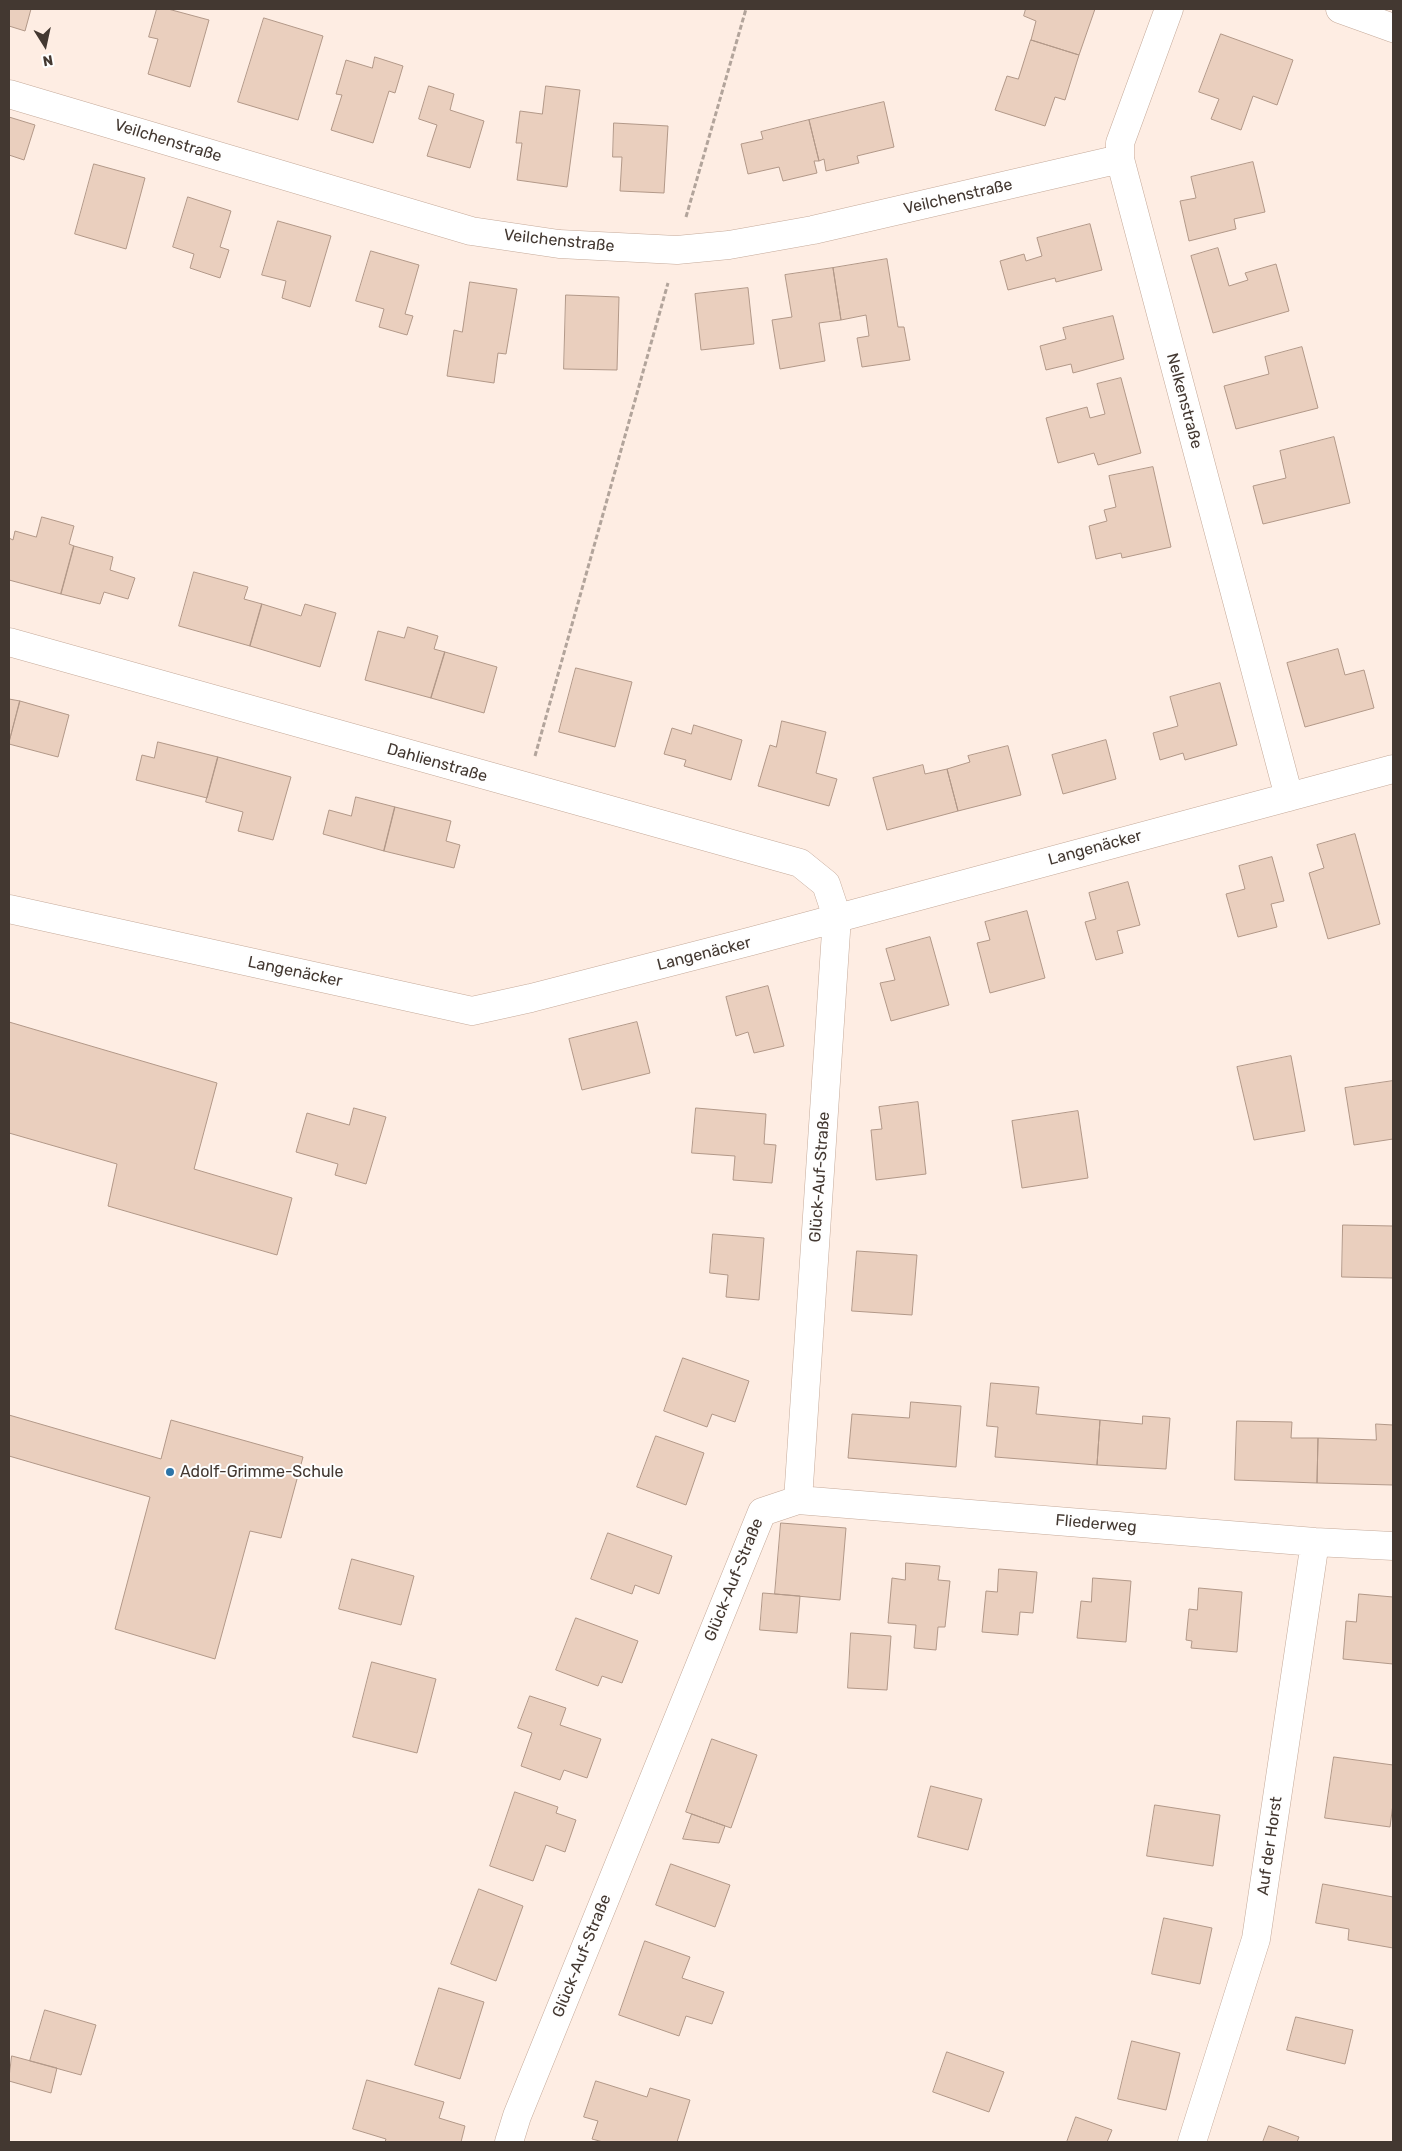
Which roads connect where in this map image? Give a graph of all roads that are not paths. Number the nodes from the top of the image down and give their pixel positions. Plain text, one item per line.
1 (1169, 9) edge
2 (1340, 9) edge
3 (1393, 28) edge
4 (9, 94) edge
5 (1120, 160) junction
6 (9, 642) edge
7 (1393, 769) edge
8 (1289, 797) junction
9 (9, 909) edge
10 (837, 917) junction
11 (798, 1500) junction
12 (1314, 1542) junction
13 (1393, 1546) edge
14 (509, 2142) edge
15 (1192, 2142) edge

1 - 5 street, Nelkenstraße
2 - 3 street
4 - 5 street, Veilchenstraße
5 - 8 street, Nelkenstraße
6 - 10 street, Dahlienstraße
7 - 8 street, Langenäcker
8 - 10 street, Langenäcker
9 - 10 street, Langenäcker
10 - 11 street, Glück-Auf-Straße
11 - 12 street, Fliederweg
11 - 14 street, Glück-Auf-Straße
12 - 13 street, Fliederweg
12 - 15 street, Auf der Horst

